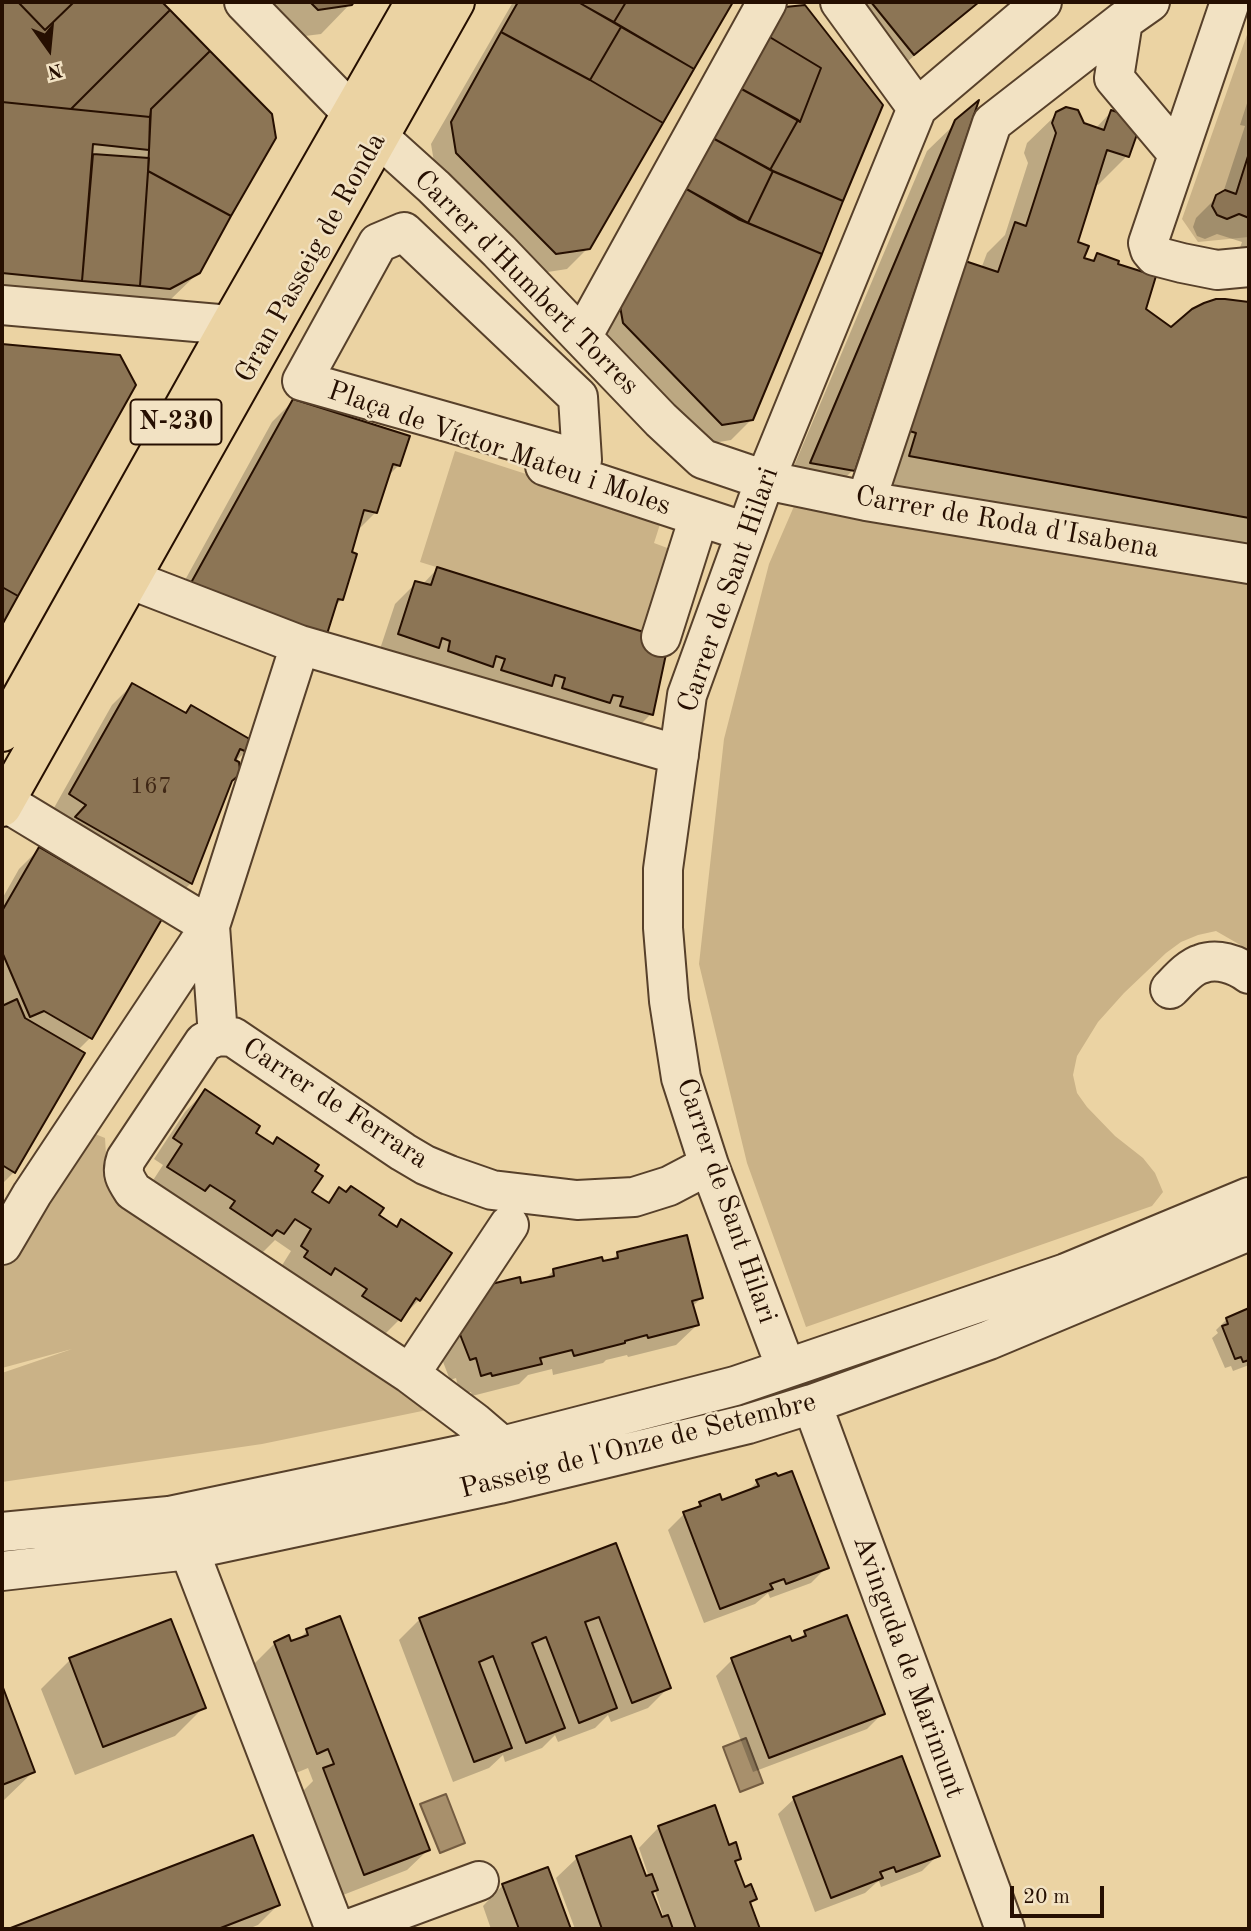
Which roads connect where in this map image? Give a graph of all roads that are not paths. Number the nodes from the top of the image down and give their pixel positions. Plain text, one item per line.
1 (244, 2) edge
2 (415, 2) edge
3 (455, 2) edge
4 (767, 2) edge
5 (840, 2) edge
6 (1042, 2) edge
7 (1230, 2) edge
8 (1136, 12) edge
9 (917, 108) junction
10 (365, 125) junction
11 (1178, 155) junction
12 (1249, 267) edge
13 (2, 305) edge
14 (230, 325) junction
15 (582, 337) junction
16 (254, 362) junction
17 (302, 381) junction
18 (765, 480) junction
19 (866, 500) junction
20 (699, 517) junction
21 (746, 532) junction
22 (1249, 564) edge
23 (129, 579) junction
24 (661, 637) dead end
25 (300, 645) junction
26 (2, 732) edge
27 (679, 755) junction
28 (3, 804) edge
29 (210, 926) junction
30 (1249, 974) edge
31 (1170, 989) dead end
32 (211, 1039) junction
33 (709, 1165) junction
34 (1249, 1197) edge
35 (509, 1224) dead end
36 (1249, 1231) edge
37 (2, 1245) edge
38 (786, 1368) junction
39 (410, 1374) junction
40 (812, 1404) junction
41 (502, 1446) junction
42 (2, 1532) edge
43 (189, 1550) junction
44 (2, 1571) edge
45 (480, 1881) dead end
46 (335, 1929) edge
47 (349, 1929) edge
48 (1005, 1929) edge

1 - 10 street, Carrer d'Humbert Torres
2 - 10 main road, Gran Passeig de Ronda / N-230
3 - 10 main road, Gran Passeig de Ronda / N-230
4 - 15 street
5 - 9 street
6 - 9 street, Carrer de Sant Hilari
7 - 11 street
8 - 11 street
8 - 19 street
9 - 18 street, Carrer de Sant Hilari
10 - 14 main road, Gran Passeig de Ronda / N-230
10 - 15 street, Carrer d'Humbert Torres
10 - 16 main road, Gran Passeig de Ronda / N-230
11 - 12 street
13 - 14 street
14 - 26 main road, Gran Passeig de Ronda / N-230
15 - 18 street, Carrer d'Humbert Torres
16 - 17 street, Plaça de Víctor Mateu i Moles
16 - 23 main road, Gran Passeig de Ronda / N-230
17 - 17 street
17 - 20 street, Plaça de Víctor Mateu i Moles
18 - 19 street, Carrer de Roda d'Isabena
18 - 21 street, Carrer de Sant Hilari
19 - 22 street, Carrer de Roda d'Isabena
20 - 21 street, Plaça de Víctor Mateu i Moles
20 - 24 street
21 - 27 street, Carrer de Sant Hilari
23 - 25 street
23 - 28 main road, Gran Passeig de Ronda / N-230
25 - 27 street
25 - 29 street
27 - 33 street, Carrer de Sant Hilari
28 - 29 street
29 - 32 street
29 - 37 street
30 - 31 street
32 - 33 street, Carrer de Ferrara
32 - 39 street, Passeig de l'Onze de Setembre
33 - 38 street, Carrer de Sant Hilari
34 - 38 street, Passeig de l'Onze de Setembre
35 - 39 street
36 - 40 street, Passeig de l'Onze de Setembre
38 - 41 street, Passeig de l'Onze de Setembre
39 - 41 street, Passeig de l'Onze de Setembre
40 - 43 street, Passeig de l'Onze de Setembre
40 - 48 street, Avinguda de Marimunt
41 - 42 street, Passeig de l'Onze de Setembre
43 - 44 street, Passeig de l'Onze de Setembre
43 - 46 street
45 - 47 street

